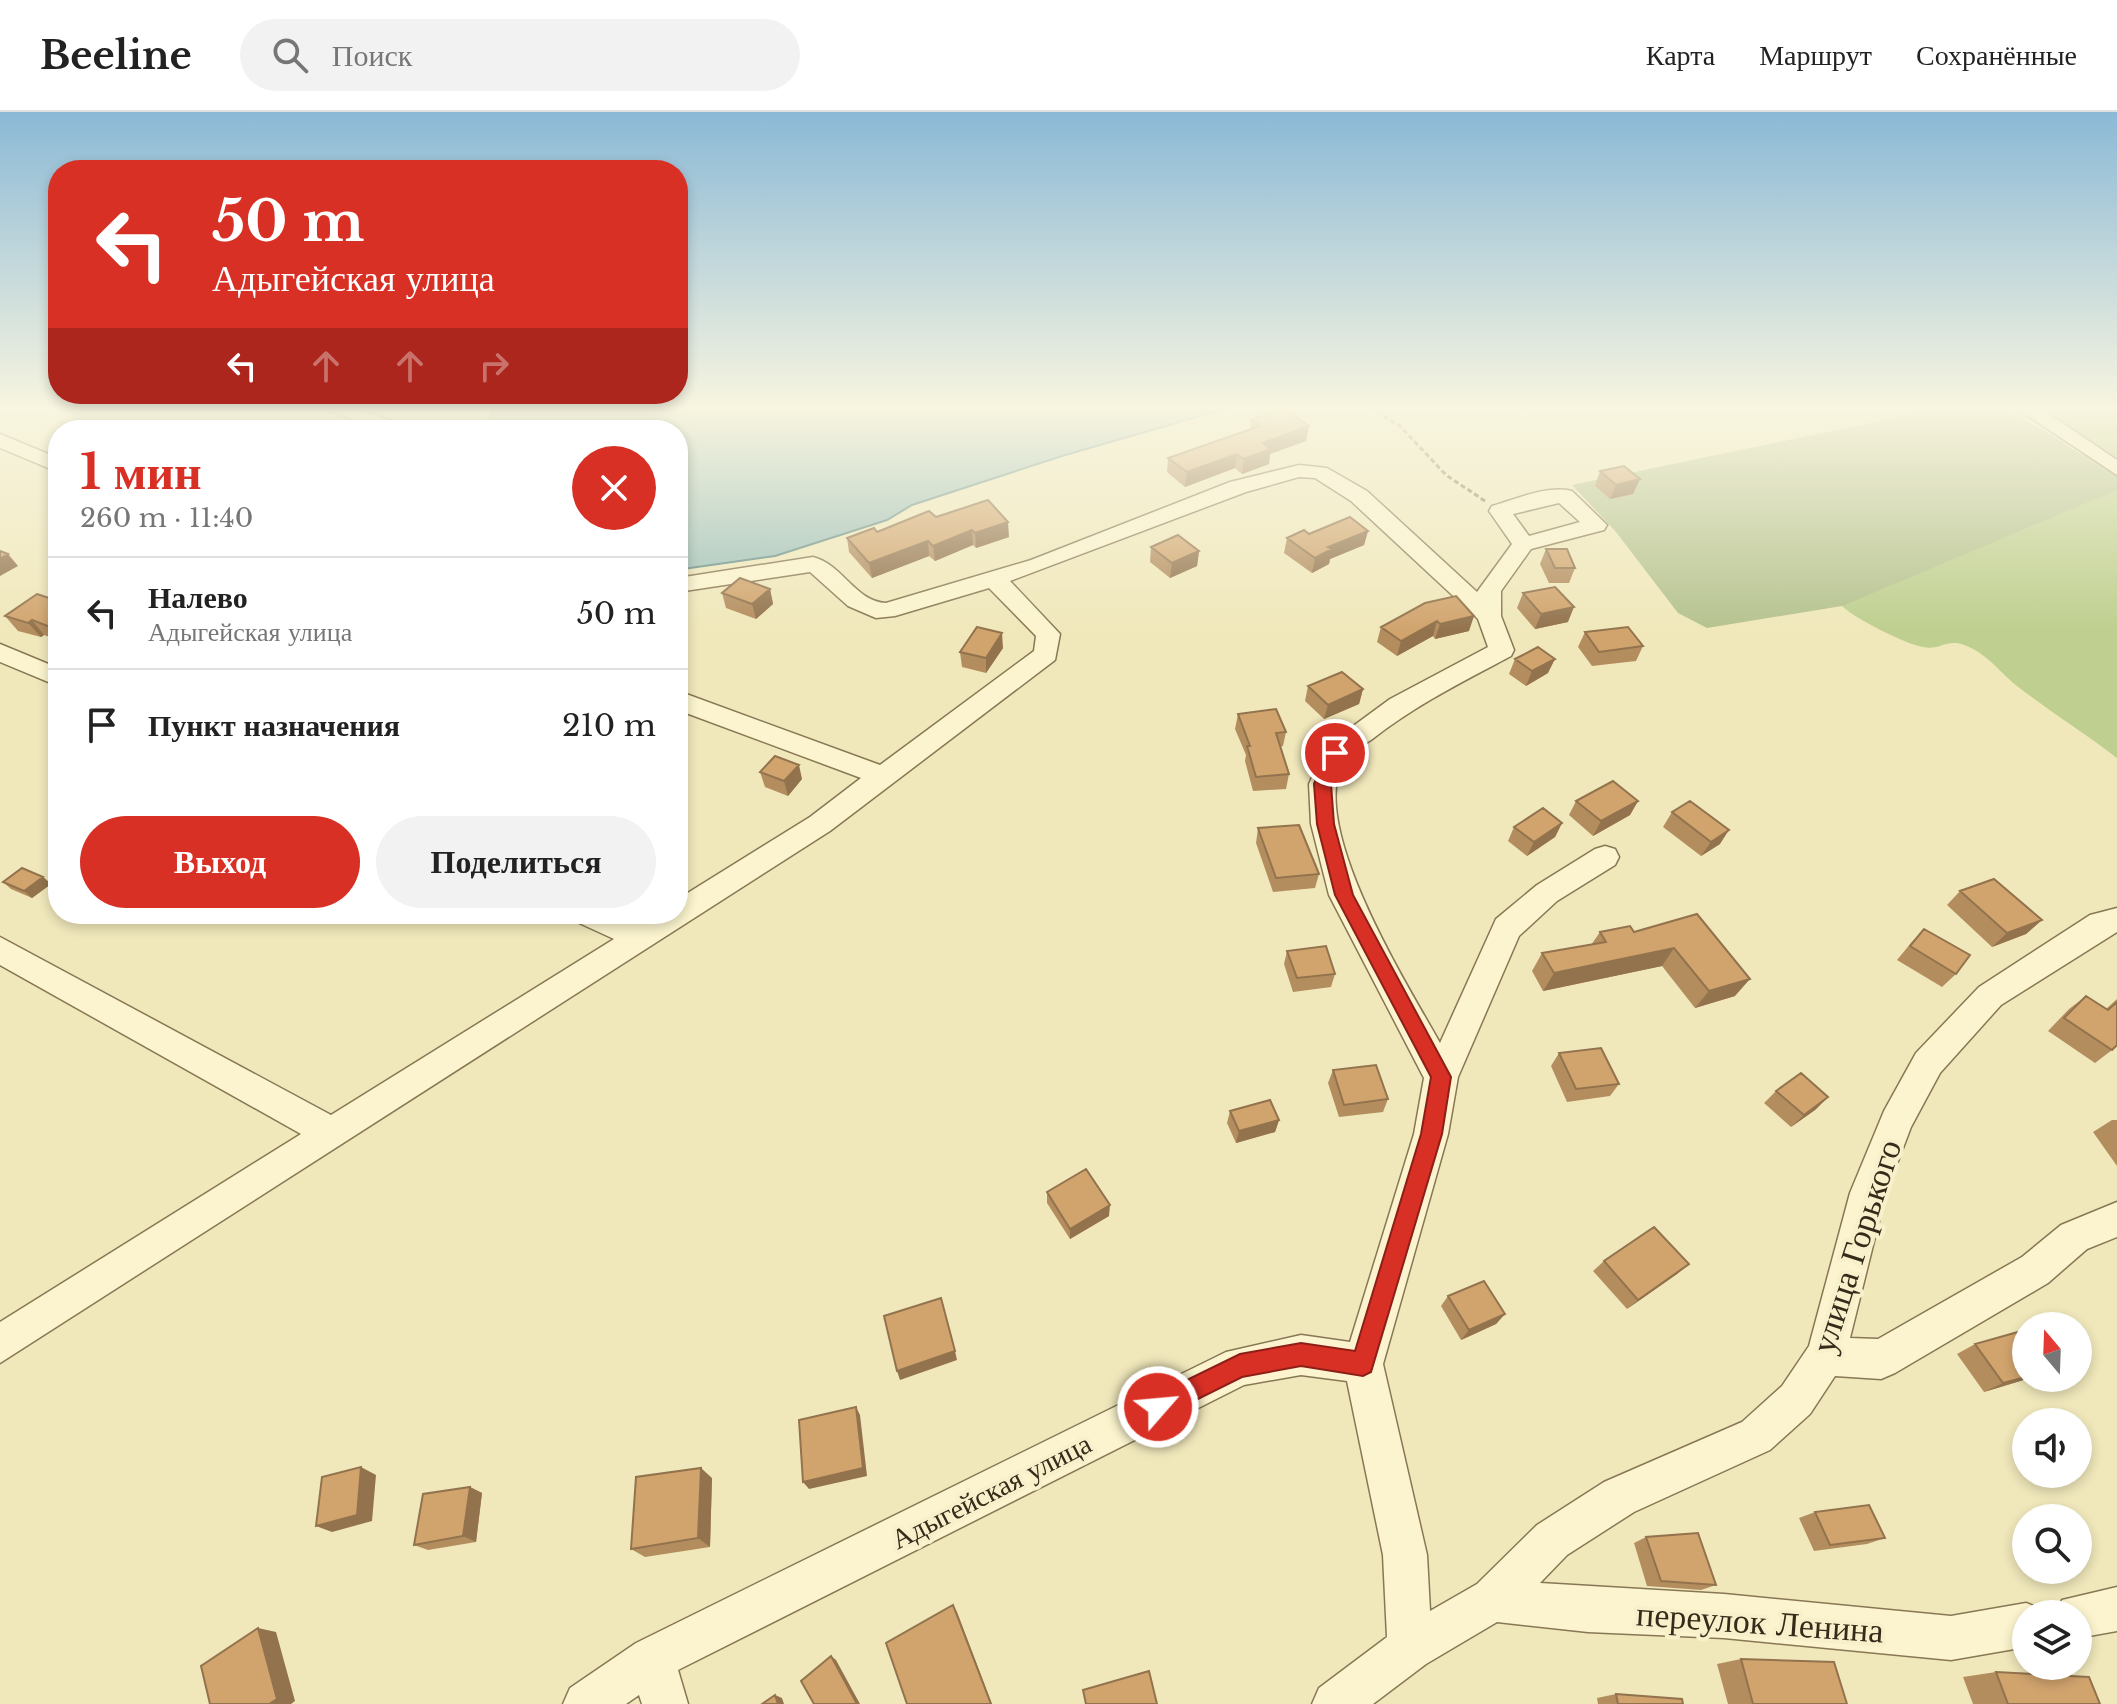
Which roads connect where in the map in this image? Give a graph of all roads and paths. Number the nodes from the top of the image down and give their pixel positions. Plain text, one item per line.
1 (1256, 482) edge
2 (1337, 482) edge
3 (1457, 482) edge
4 (1500, 511) junction
5 (1523, 544) junction
6 (994, 579) junction
7 (688, 583) edge
8 (1489, 616) junction
9 (0, 652) edge
10 (48, 674) edge
11 (688, 704) edge
12 (883, 776) junction
13 (1605, 857) dead end
14 (688, 908) edge
15 (2117, 920) edge
16 (610, 924) edge
17 (663, 924) edge
18 (641, 938) junction
19 (0, 950) edge
20 (1441, 1077) junction
21 (332, 1133) junction
22 (2117, 1219) edge
23 (0, 1344) edge
24 (1825, 1356) junction
25 (1363, 1364) junction
26 (1493, 1600) junction
27 (2117, 1609) edge
28 (2092, 1613) edge
29 (2012, 1627) edge
30 (1410, 1648) junction
31 (652, 1659) junction
32 (586, 1704) edge
33 (665, 1704) edge
34 (1335, 1704) edge

1 - 6 street
2 - 8 street
3 - 4 path
4 - 5 street
4 - 5 street
5 - 8 street
6 - 7 street
6 - 12 street
8 - 20 street
9 - 10 street
11 - 12 street
12 - 14 street
13 - 20 street
15 - 24 street, улица Горького
16 - 18 street
17 - 18 street
18 - 21 street
19 - 21 street
20 - 25 street
21 - 23 street
22 - 24 street
24 - 26 street, улица Горького
25 - 30 street
25 - 31 street, Адыгейская улица
26 - 29 street, переулок Ленина
26 - 30 street, улица Горького
27 - 28 street
30 - 34 street, улица Горького
31 - 32 street, Адыгейская улица
31 - 33 street

